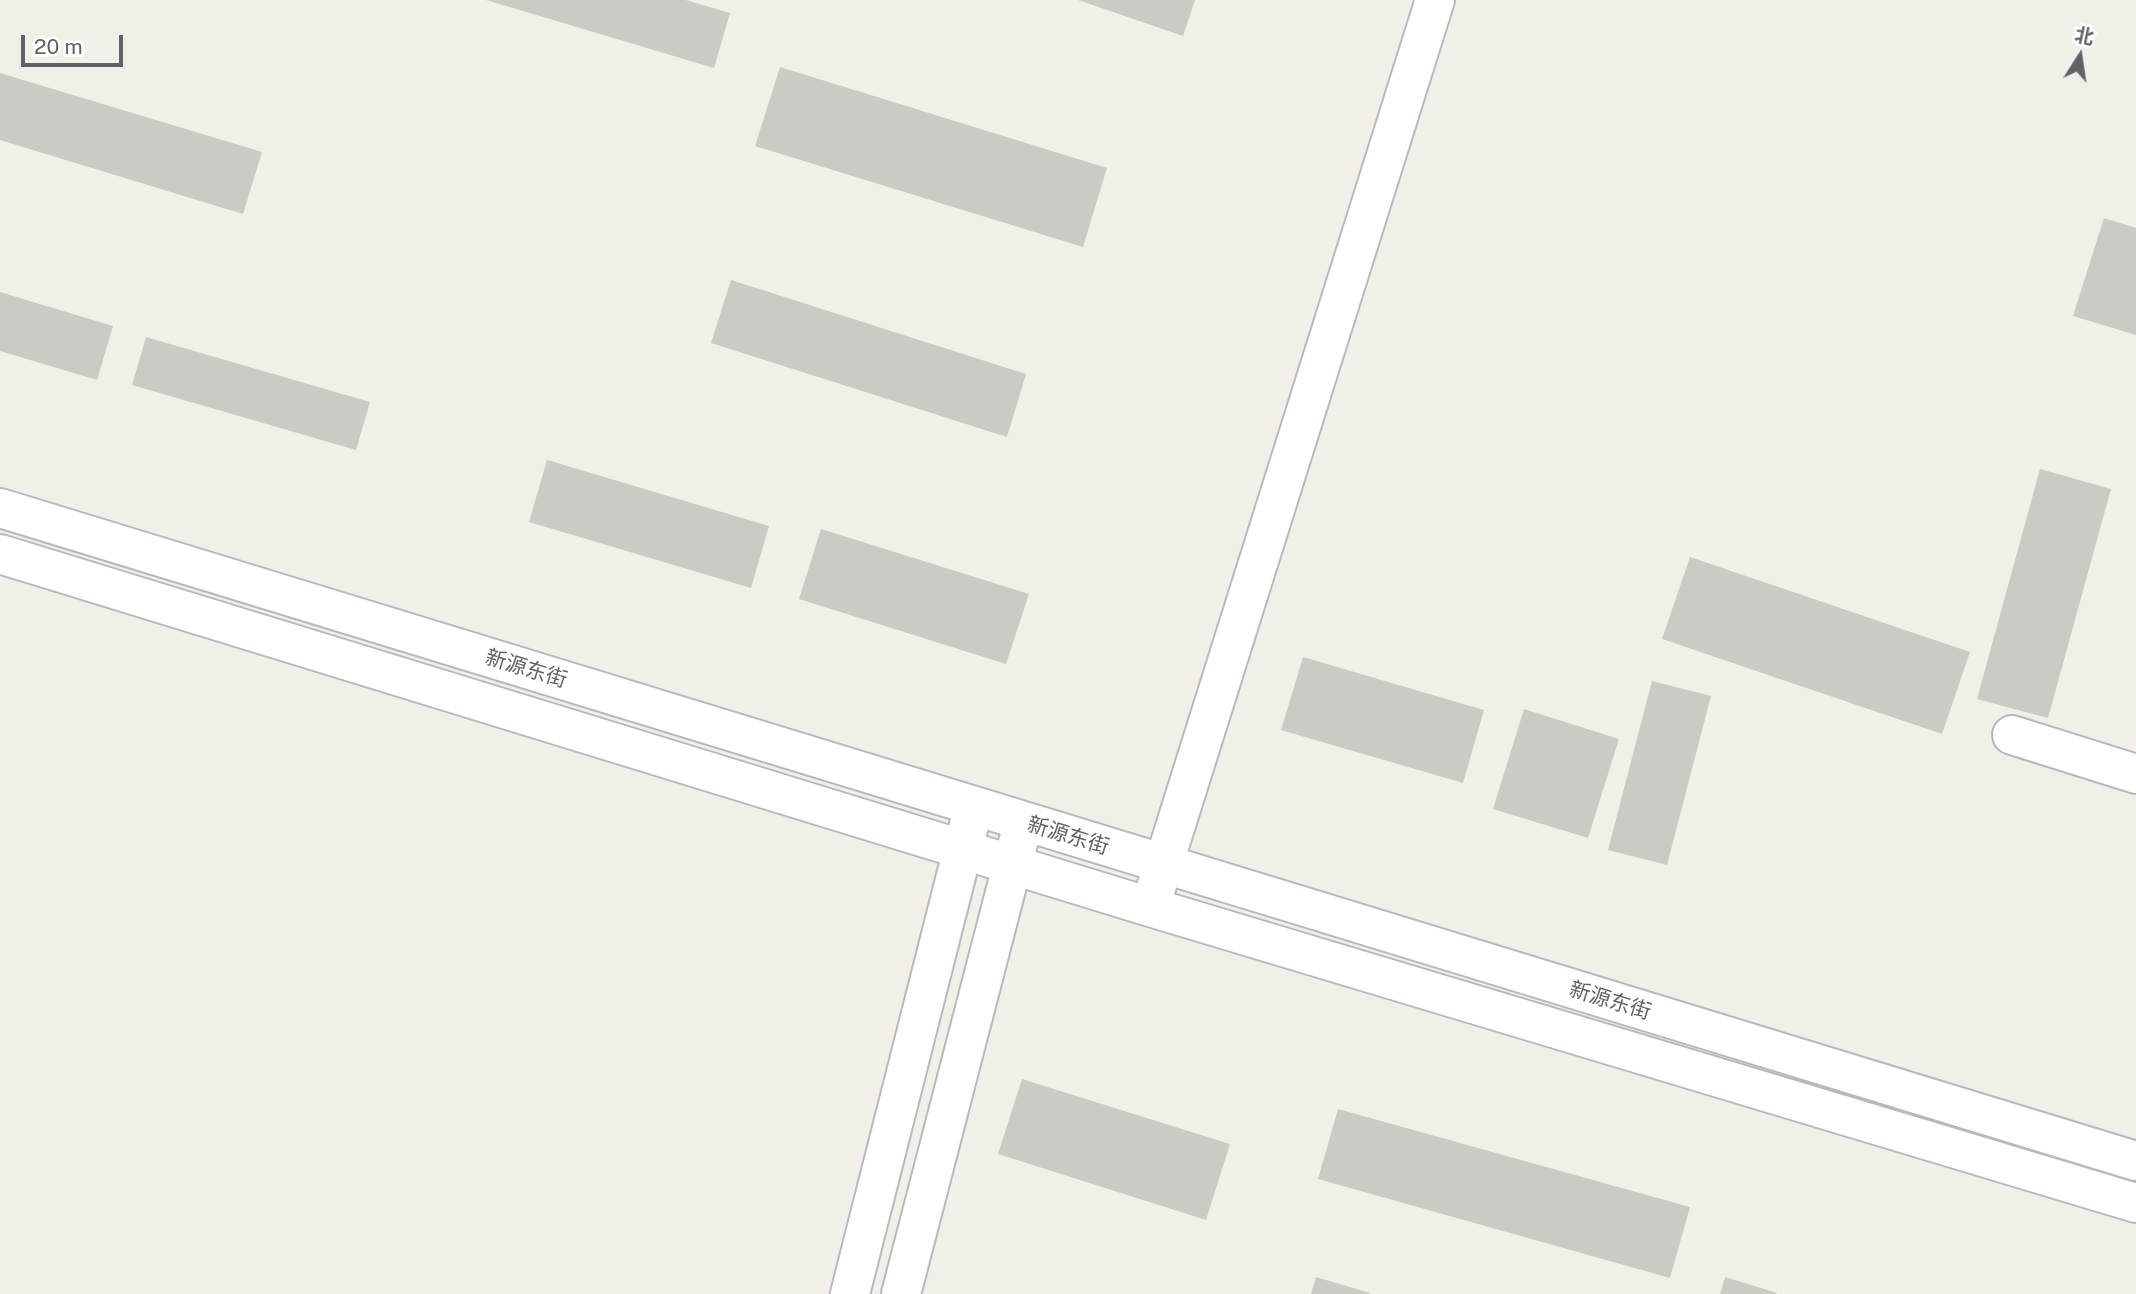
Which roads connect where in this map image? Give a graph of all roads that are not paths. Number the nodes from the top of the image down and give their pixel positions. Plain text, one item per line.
1 (1435, 0) edge
2 (0, 508) edge
3 (0, 554) edge
4 (2011, 736) dead end
5 (2136, 774) edge
6 (974, 806) junction
7 (1024, 822) junction
8 (963, 849) junction
9 (1013, 864) junction
10 (1163, 865) junction
11 (1150, 907) junction
12 (2136, 1161) edge
13 (2136, 1203) edge
14 (850, 1294) edge
15 (901, 1294) edge

1 - 10 main road
2 - 6 main road, 新源东街
3 - 8 main road, 新源东街
4 - 5 main road
6 - 7 main road, 新源东街
6 - 8 main road
7 - 9 main road
7 - 10 main road, 新源东街
8 - 9 main road, 新源东街
8 - 14 main road
9 - 11 main road, 新源东街
9 - 15 main road
10 - 11 main road
10 - 12 main road, 新源东街
11 - 13 main road, 新源东街

